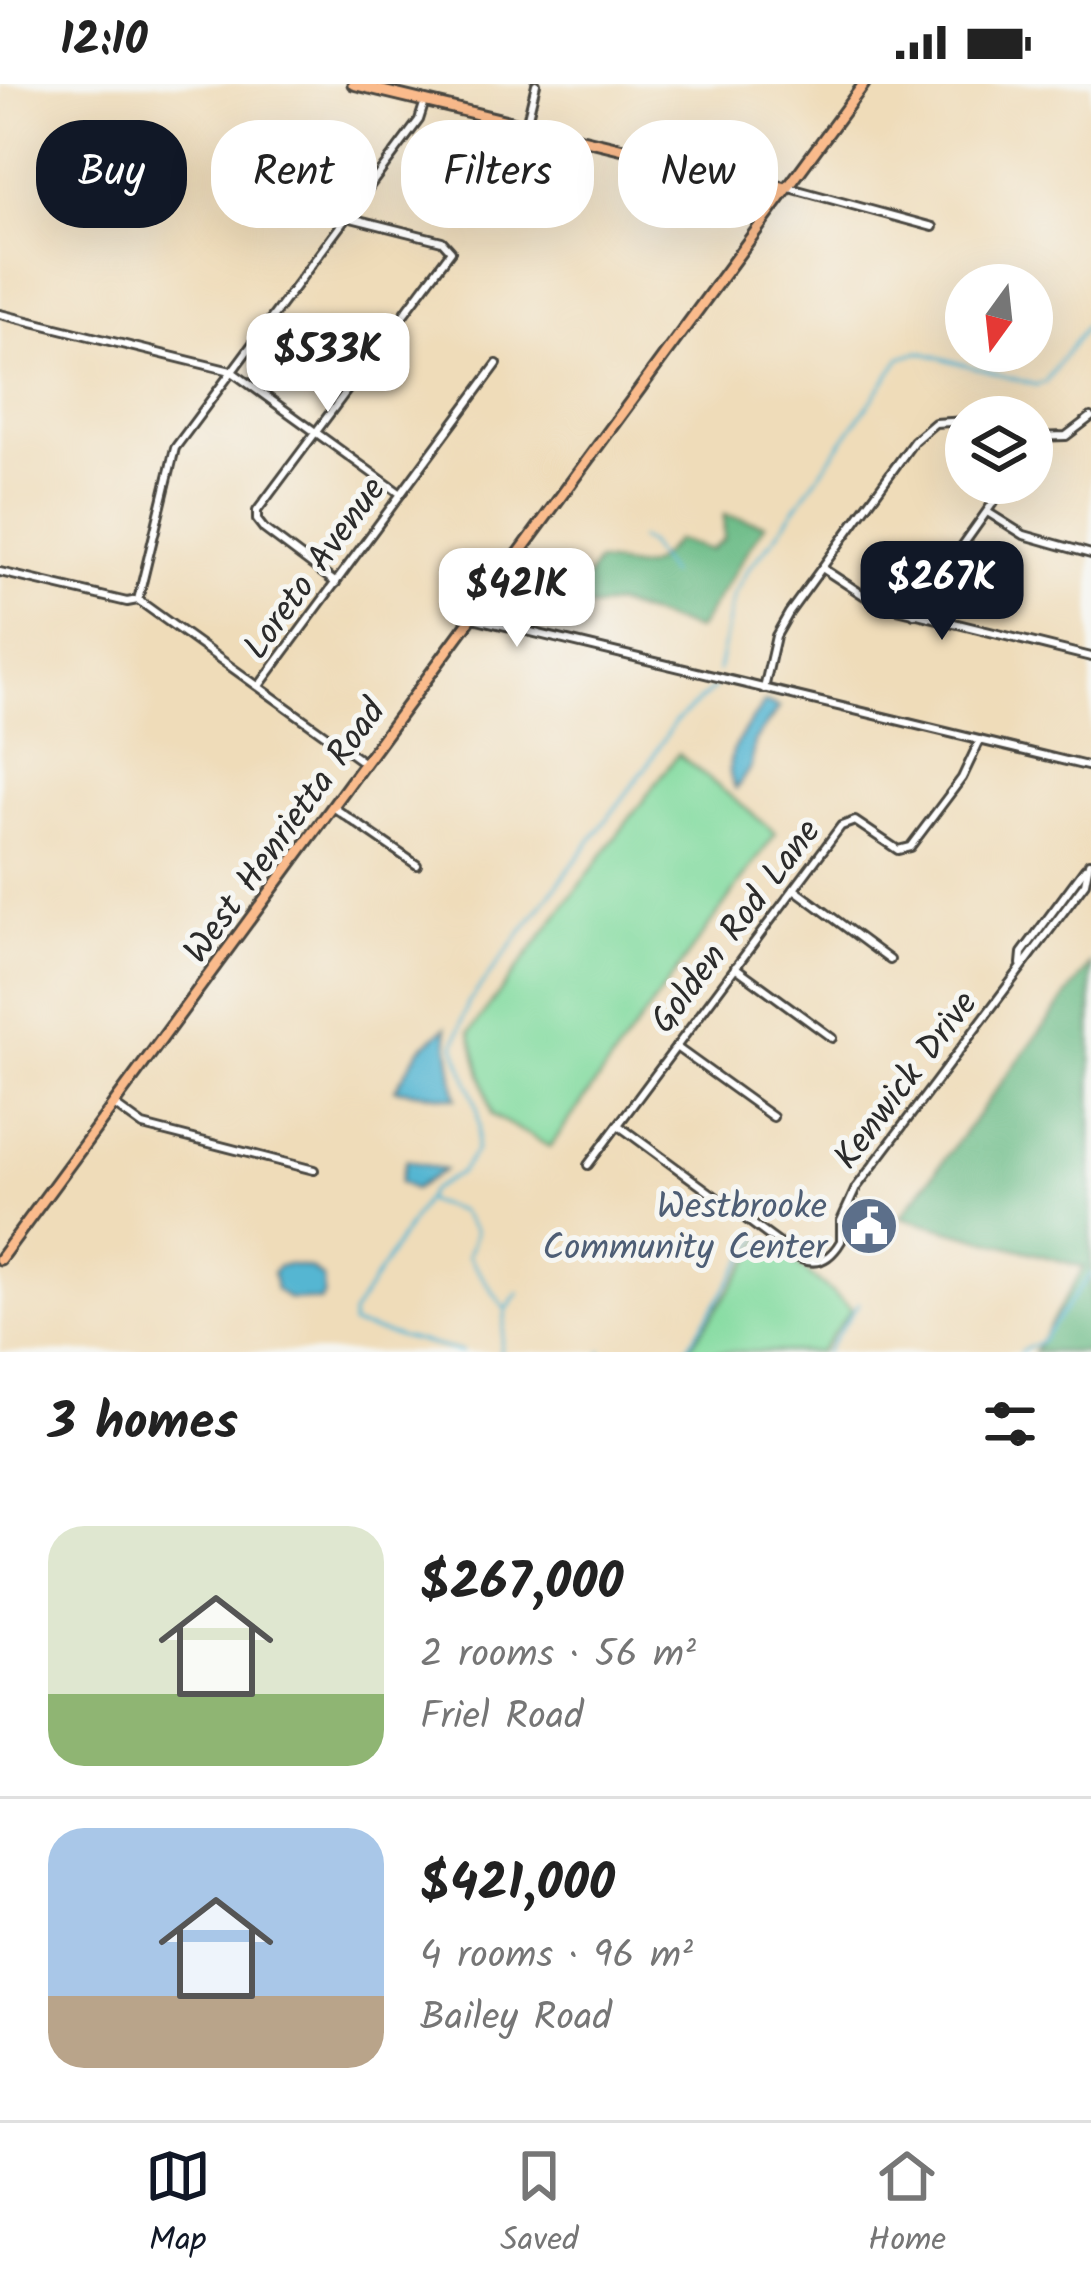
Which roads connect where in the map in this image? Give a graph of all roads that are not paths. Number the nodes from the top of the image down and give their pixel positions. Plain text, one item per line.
1 (353, 84) edge
2 (536, 84) edge
3 (864, 84) edge
4 (425, 101) junction
5 (505, 120) edge
6 (527, 120) edge
7 (594, 141) edge
8 (377, 176) edge
9 (786, 188) junction
10 (377, 225) edge
11 (933, 227) dead end
12 (338, 228) edge
13 (0, 314) edge
14 (497, 364) dead end
15 (231, 371) junction
16 (1091, 417) edge
17 (945, 420) edge
18 (317, 433) junction
19 (1053, 436) edge
20 (401, 494) junction
21 (994, 504) edge
22 (989, 512) junction
23 (1091, 554) edge
24 (822, 568) junction
25 (0, 572) edge
26 (336, 583) junction
27 (138, 600) junction
28 (914, 614) junction
29 (472, 618) junction
30 (1091, 657) edge
31 (259, 686) junction
32 (764, 689) junction
33 (980, 740) junction
34 (366, 765) junction
35 (1091, 767) edge
36 (333, 807) junction
37 (1090, 861) edge
38 (417, 865) dead end
39 (794, 889) junction
40 (890, 960) dead end
41 (735, 968) junction
42 (832, 1038) dead end
43 (676, 1047) junction
44 (114, 1106) junction
45 (773, 1117) dead end
46 (618, 1125) junction
47 (588, 1165) dead end
48 (314, 1170) dead end
49 (0, 1259) edge

1 - 4 main road
2 - 6 street
3 - 9 main road, West Henrietta Road
4 - 5 main road
4 - 8 street
7 - 9 main road
9 - 11 street
9 - 29 main road, West Henrietta Road
10 - 18 street
12 - 15 street
13 - 15 street
14 - 20 street, Loreto Avenue
15 - 18 street
15 - 27 street
16 - 19 street
17 - 24 street
18 - 20 street
18 - 26 street
20 - 26 street, Loreto Avenue
21 - 22 street
22 - 23 street
22 - 28 street
24 - 28 street
24 - 32 street
25 - 27 street
26 - 31 street, Loreto Avenue
27 - 31 street
28 - 30 street
29 - 32 street
29 - 34 main road, West Henrietta Road
31 - 34 street
32 - 33 street
33 - 35 street
33 - 39 street, Golden Rod Lane
34 - 36 main road, West Henrietta Road
36 - 38 street
36 - 44 main road, West Henrietta Road
37 - 46 street, Kenwick Drive
39 - 40 street
39 - 41 street, Golden Rod Lane
41 - 42 street
41 - 43 street, Golden Rod Lane
43 - 45 street
43 - 46 street, Golden Rod Lane
44 - 48 street
44 - 49 main road, West Henrietta Road
46 - 47 street, Golden Rod Lane

